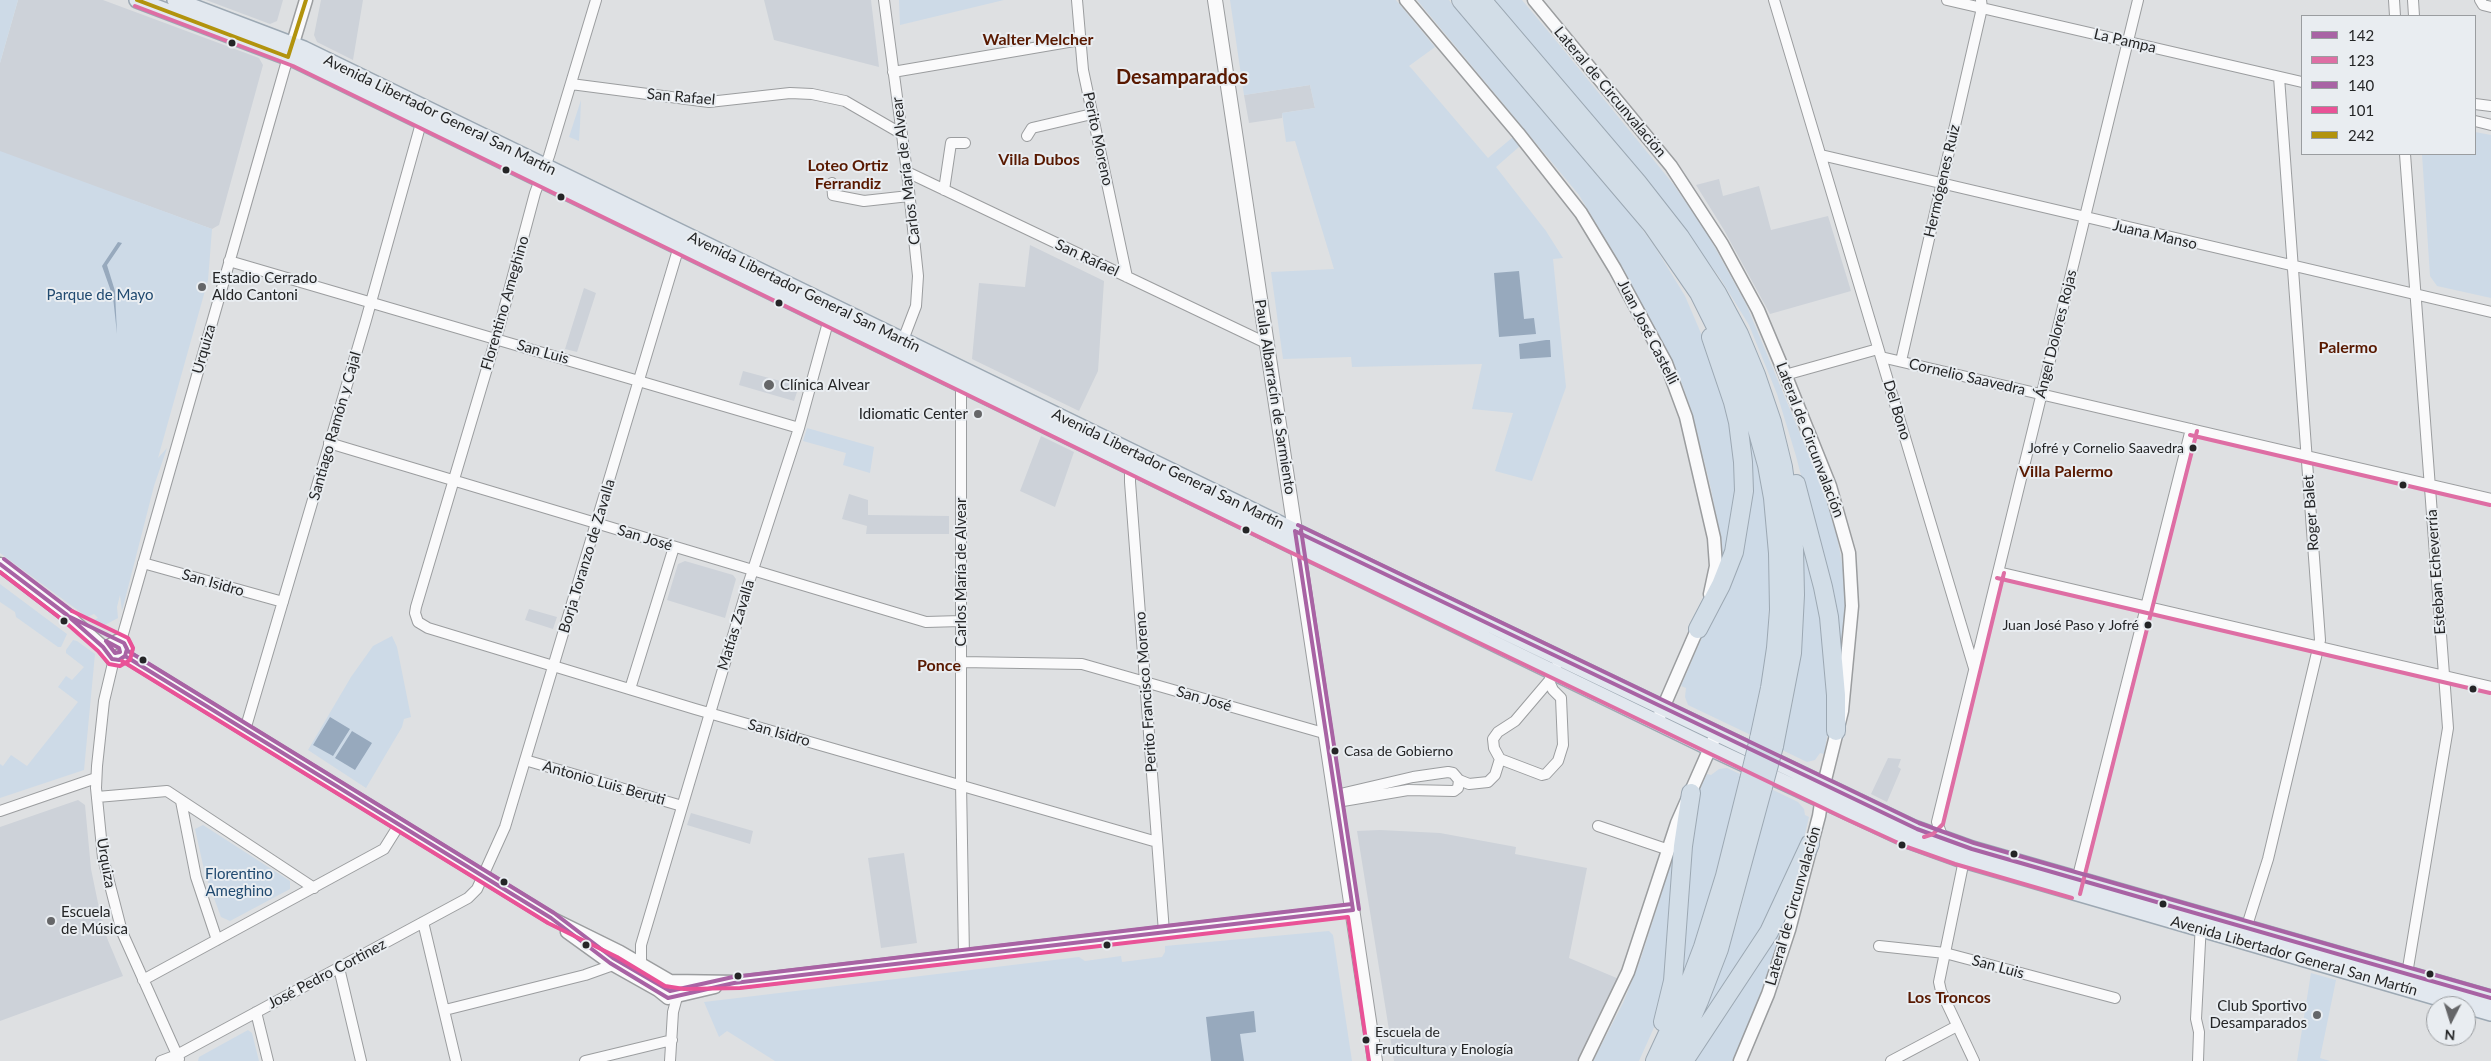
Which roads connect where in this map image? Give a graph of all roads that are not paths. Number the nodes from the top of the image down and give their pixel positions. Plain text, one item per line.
1 (137, 0) edge
2 (175, 0) edge
3 (306, 0) edge
4 (596, 0) edge
5 (884, 0) edge
6 (1077, 0) edge
7 (1215, 0) edge
8 (1406, 0) edge
9 (1461, 0) edge
10 (1482, 0) edge
11 (1534, 0) edge
12 (1774, 0) edge
13 (1947, 0) edge
14 (2138, 0) edge
15 (2394, 0) edge
16 (2412, 0) edge
17 (2480, 0) edge
18 (1982, 4) edge
19 (2491, 7) edge
20 (2395, 15) edge
21 (2414, 15) edge
22 (1080, 40) junction
23 (2128, 42) junction
24 (290, 51) junction
25 (894, 72) junction
26 (2279, 77) junction
27 (2301, 82) edge
28 (571, 84) junction
29 (2476, 104) edge
30 (2491, 106) edge
31 (1092, 114) junction
32 (423, 115) junction
33 (2476, 121) edge
34 (2491, 125) edge
35 (902, 134) junction
36 (1027, 136) dead end
37 (965, 143) dead end
38 (1821, 155) junction
39 (2405, 155) edge
40 (907, 172) junction
41 (543, 173) junction
42 (832, 183) dead end
43 (1942, 184) junction
44 (944, 190) junction
45 (909, 196) junction
46 (2085, 218) junction
47 (681, 240) junction
48 (1674, 257) junction
49 (229, 261) junction
50 (2293, 267) junction
51 (1127, 277) junction
52 (2416, 296) junction
53 (371, 302) junction
54 (2491, 312) edge
55 (831, 313) junction
56 (496, 338) junction
57 (904, 340) junction
58 (1266, 343) junction
59 (1743, 344) junction
60 (1880, 353) junction
61 (1901, 361) junction
62 (1785, 375) junction
63 (962, 377) junction
64 (640, 381) junction
65 (2041, 395) junction
66 (799, 428) junction
67 (2191, 429) junction
68 (330, 443) junction
69 (2306, 456) junction
70 (1131, 459) junction
71 (454, 480) junction
72 (2430, 485) junction
73 (2491, 499) edge
74 (596, 524) junction
75 (1295, 531) junction
76 (674, 547) junction
77 (1298, 548) junction
78 (143, 563) junction
79 (0, 564) edge
80 (753, 570) junction
81 (1998, 572) junction
82 (283, 602) junction
83 (416, 607) joint
84 (2146, 607) junction
85 (68, 616) junction
86 (961, 621) junction
87 (1698, 630) junction
88 (119, 641) junction
89 (2318, 647) junction
90 (116, 656) junction
91 (1560, 658) junction
92 (961, 662) junction
93 (554, 666) junction
94 (1974, 669) junction
95 (1551, 676) junction
96 (2444, 676) junction
97 (1146, 682) junction
98 (2491, 687) edge
99 (630, 689) junction
100 (1664, 708) junction
101 (710, 713) junction
102 (1657, 722) junction
103 (245, 730) junction
104 (1836, 731) junction
105 (1717, 733) junction
106 (1327, 734) junction
107 (1767, 742) junction
108 (1710, 748) junction
109 (1500, 759) junction
110 (525, 760) junction
111 (96, 778) junction
112 (1464, 782) junction
113 (961, 784) junction
114 (1756, 784) junction
115 (1824, 784) junction
116 (1691, 793) junction
117 (97, 797) junction
118 (1336, 799) junction
119 (1821, 800) junction
120 (181, 801) junction
121 (682, 806) junction
122 (0, 811) edge
123 (1937, 822) junction
124 (399, 825) junction
125 (1598, 826) dead end
126 (1922, 831) junction
127 (1942, 839) junction
128 (1157, 842) junction
129 (1810, 844) junction
130 (1669, 850) junction
131 (1959, 859) junction
132 (484, 877) junction
133 (2076, 886) junction
134 (314, 888) junction
135 (1353, 910) junction
136 (423, 922) junction
137 (2201, 922) junction
138 (1164, 932) junction
139 (2244, 934) junction
140 (217, 940) junction
141 (642, 945) junction
142 (1879, 946) dead end
143 (1945, 953) junction
144 (964, 956) junction
145 (613, 958) junction
146 (641, 966) junction
147 (339, 968) junction
148 (143, 980) junction
149 (673, 981) junction
150 (2406, 981) junction
151 (734, 983) junction
152 (672, 996) junction
153 (2115, 998) dead end
154 (2491, 998) edge
155 (444, 1010) junction
156 (256, 1012) junction
157 (2491, 1013) edge
158 (1957, 1026) junction
159 (672, 1040) junction
160 (178, 1058) edge
161 (161, 1061) edge
162 (268, 1061) edge
163 (361, 1061) edge
164 (456, 1061) edge
165 (585, 1061) edge
166 (670, 1061) edge
167 (1375, 1061) edge
168 (1585, 1061) edge
169 (1650, 1061) edge
170 (1655, 1061) edge
171 (1673, 1061) edge
172 (1684, 1061) edge
173 (1740, 1061) edge
174 (1891, 1061) edge
175 (1974, 1061) edge
176 (2198, 1061) edge

1 - 24 main road, Avenida Libertador General San Martín
2 - 24 main road, Avenida Libertador General San Martín
3 - 24 street, Urquiza
4 - 28 street, Florentino Ameghino
5 - 25 street, Carlos María de Alvear
6 - 22 street, Perito Moreno
7 - 58 main road, Paula Albarracín de Sarmiento
8 - 87 street, Juan José Castelli
9 - 48 highway
10 - 59 highway
11 - 62 street, Lateral de Circunvalación
12 - 38 street, Del Bono
13 - 18 street, La Pampa
14 - 23 street, Ángel Dolores Rojas
15 - 20 street
16 - 21 street
17 - 19 street
18 - 23 street, La Pampa
18 - 43 street, Hermógenes Ruiz
22 - 25 street
22 - 31 street, Perito Moreno
23 - 26 street, La Pampa
23 - 46 street, Ángel Dolores Rojas
24 - 32 main road, Avenida Libertador General San Martín
24 - 49 street, Urquiza
25 - 35 street, Carlos María de Alvear
26 - 27 street, La Pampa
26 - 50 street, Roger Balet
28 - 35 street, San Rafael
28 - 41 street, Florentino Ameghino
29 - 30 street
31 - 36 street
31 - 51 street, Perito Moreno
32 - 41 main road, Avenida Libertador General San Martín
32 - 53 street, Santiago Ramón y Cajal
33 - 34 street
35 - 40 street, Carlos María de Alvear
37 - 44 street
38 - 43 street, Juana Manso
38 - 60 street, Del Bono
39 - 52 street, Esteban Echeverría
40 - 44 street, San Rafael
40 - 45 street, Carlos María de Alvear
41 - 47 main road, Avenida Libertador General San Martín
41 - 56 street, Florentino Ameghino
42 - 45 street
43 - 46 street, Juana Manso
43 - 61 street, Hermógenes Ruiz
44 - 51 street, San Rafael
45 - 57 street, Carlos María de Alvear
46 - 50 street, Juana Manso
46 - 65 street, Ángel Dolores Rojas
47 - 55 main road, Avenida Libertador General San Martín
47 - 64 street, Borja Toranzo de Zavalla
48 - 87 highway
48 - 107 highway
49 - 53 street, San Luis
49 - 78 street, Urquiza
50 - 52 street, Juana Manso
50 - 69 street, Roger Balet
51 - 58 street, San Rafael
52 - 54 street, Juana Manso
52 - 72 street, Esteban Echeverría
53 - 56 street, San Luis
53 - 68 street, Santiago Ramón y Cajal
55 - 57 main road, Avenida Libertador General San Martín
55 - 63 main road, Avenida Libertador General San Martín
55 - 66 street, Matías Zavalla
56 - 64 street, San Luis
56 - 71 street, Florentino Ameghino
57 - 63 main road, Avenida Libertador General San Martín
58 - 75 main road, Paula Albarracín de Sarmiento
59 - 104 highway
59 - 107 highway
60 - 61 street, Cornelio Saavedra
60 - 62 street, Cornelio Saavedra
60 - 94 street, Del Bono
61 - 65 street, Cornelio Saavedra
62 - 104 street, Lateral de Circunvalación
63 - 70 main road, Avenida Libertador General San Martín
63 - 86 street, Carlos María de Alvear
64 - 66 street, San Luis
64 - 74 street, Borja Toranzo de Zavalla
65 - 67 street, Cornelio Saavedra
65 - 81 street, Ángel Dolores Rojas
66 - 80 street, Matías Zavalla
67 - 69 street, Cornelio Saavedra
67 - 84 street
68 - 71 street, San José
68 - 82 street, Santiago Ramón y Cajal
69 - 72 street, Cornelio Saavedra
69 - 89 street, Roger Balet
70 - 75 main road, Avenida Libertador General San Martín
70 - 77 main road, Avenida Libertador General San Martín
70 - 97 street, Perito Francisco Moreno
71 - 74 street, San José
71 - 83 street, Florentino Ameghino
72 - 73 street, Cornelio Saavedra
72 - 96 street, Esteban Echeverría
74 - 76 street, San José
74 - 93 street, Borja Toranzo de Zavalla
75 - 77 main road, Paula Albarracín de Sarmiento
75 - 91 main road, Avenida Libertador General San Martín
76 - 80 street, San José
76 - 99 street
77 - 95 main road, Avenida Libertador General San Martín
77 - 106 main road, Paula Albarracín de Sarmiento
78 - 82 street, San Isidro
78 - 88 street, Urquiza
79 - 85 street
80 - 86 street, San José
80 - 101 street, Matías Zavalla
81 - 84 street
81 - 94 street, Ángel Dolores Rojas
82 - 103 street, Santiago Ramón y Cajal
83 - 93 street, San Isidro
84 - 89 street
84 - 133 street
85 - 88 street
85 - 90 street
86 - 92 street, Carlos María de Alvear
87 - 100 street, Juan José Castelli
88 - 90 street
88 - 90 street
89 - 96 street
89 - 139 street, Roger Balet
90 - 103 street
90 - 111 street, Urquiza
91 - 95 street
91 - 100 main road, Avenida Libertador General San Martín
92 - 97 street, San José
92 - 113 street, Carlos María de Alvear
93 - 99 street, San Isidro
93 - 110 street, Borja Toranzo de Zavalla
94 - 123 street
95 - 102 main road, Avenida Libertador General San Martín
95 - 109 street
95 - 109 street
96 - 98 street
96 - 150 street, Esteban Echeverría
97 - 106 street, San José
97 - 128 street, Perito Francisco Moreno
99 - 101 street, San Isidro
100 - 102 street, Juan José Castelli
100 - 105 main road, Avenida Libertador General San Martín
101 - 113 street, San Isidro
101 - 121 street, Matías Zavalla
102 - 108 main road, Avenida Libertador General San Martín
103 - 124 street
104 - 115 street, Lateral de Circunvalación
105 - 108 street
105 - 115 main road, Avenida Libertador General San Martín
106 - 118 main road, Paula Albarracín de Sarmiento
107 - 114 highway, bridge
108 - 116 street
108 - 119 main road, Avenida Libertador General San Martín
109 - 112 street
110 - 121 street, Antonio Luis Beruti
110 - 132 street, Borja Toranzo de Zavalla
111 - 117 street, Urquiza
111 - 122 street
112 - 118 street
112 - 118 street
113 - 128 street, San Isidro
113 - 144 street, Carlos María de Alvear
114 - 170 highway
114 - 171 highway
115 - 119 street, Lateral de Circunvalación
115 - 126 main road, Avenida Libertador General San Martín
116 - 130 street
116 - 169 highway
117 - 120 street
117 - 148 street, Urquiza
118 - 135 main road, Paula Albarracín de Sarmiento
119 - 129 street, Lateral de Circunvalación
119 - 131 main road, Avenida Libertador General San Martín
120 - 134 street
120 - 140 street
121 - 141 street, Matías Zavalla
123 - 126 street
123 - 127 street
124 - 132 street
124 - 134 street
125 - 130 street
126 - 127 main road, Avenida Libertador General San Martín
127 - 131 street
127 - 133 main road, Avenida Libertador General San Martín
128 - 138 street, Perito Francisco Moreno
129 - 172 highway
129 - 173 street, Lateral de Circunvalación
130 - 168 street
131 - 133 main road, Avenida Libertador General San Martín
131 - 143 street
132 - 136 street, José Pedro Cortinez
132 - 145 street
133 - 137 main road, Avenida Libertador General San Martín
134 - 140 street
135 - 138 street
135 - 167 main road, Paula Albarracín de Sarmiento
136 - 147 street, José Pedro Cortinez
136 - 155 street
137 - 139 main road, Avenida Libertador General San Martín
137 - 176 street
138 - 144 street
139 - 150 main road, Avenida Libertador General San Martín
140 - 148 street
141 - 145 street
141 - 146 street, Matías Zavalla
142 - 143 street, San Luis
143 - 153 street, San Luis
143 - 158 street
144 - 151 street
145 - 146 street
145 - 152 street
145 - 155 street
146 - 149 street
147 - 156 street, José Pedro Cortinez
147 - 163 street
148 - 160 street, Urquiza
149 - 151 street
149 - 152 street
150 - 154 main road, Avenida Libertador General San Martín
150 - 157 main road, Avenida Libertador General San Martín
151 - 152 street
152 - 159 street
155 - 164 street
156 - 160 street, José Pedro Cortinez
156 - 162 street
158 - 174 street
158 - 175 street
159 - 165 street
159 - 166 street
160 - 161 street, José Pedro Cortinez

